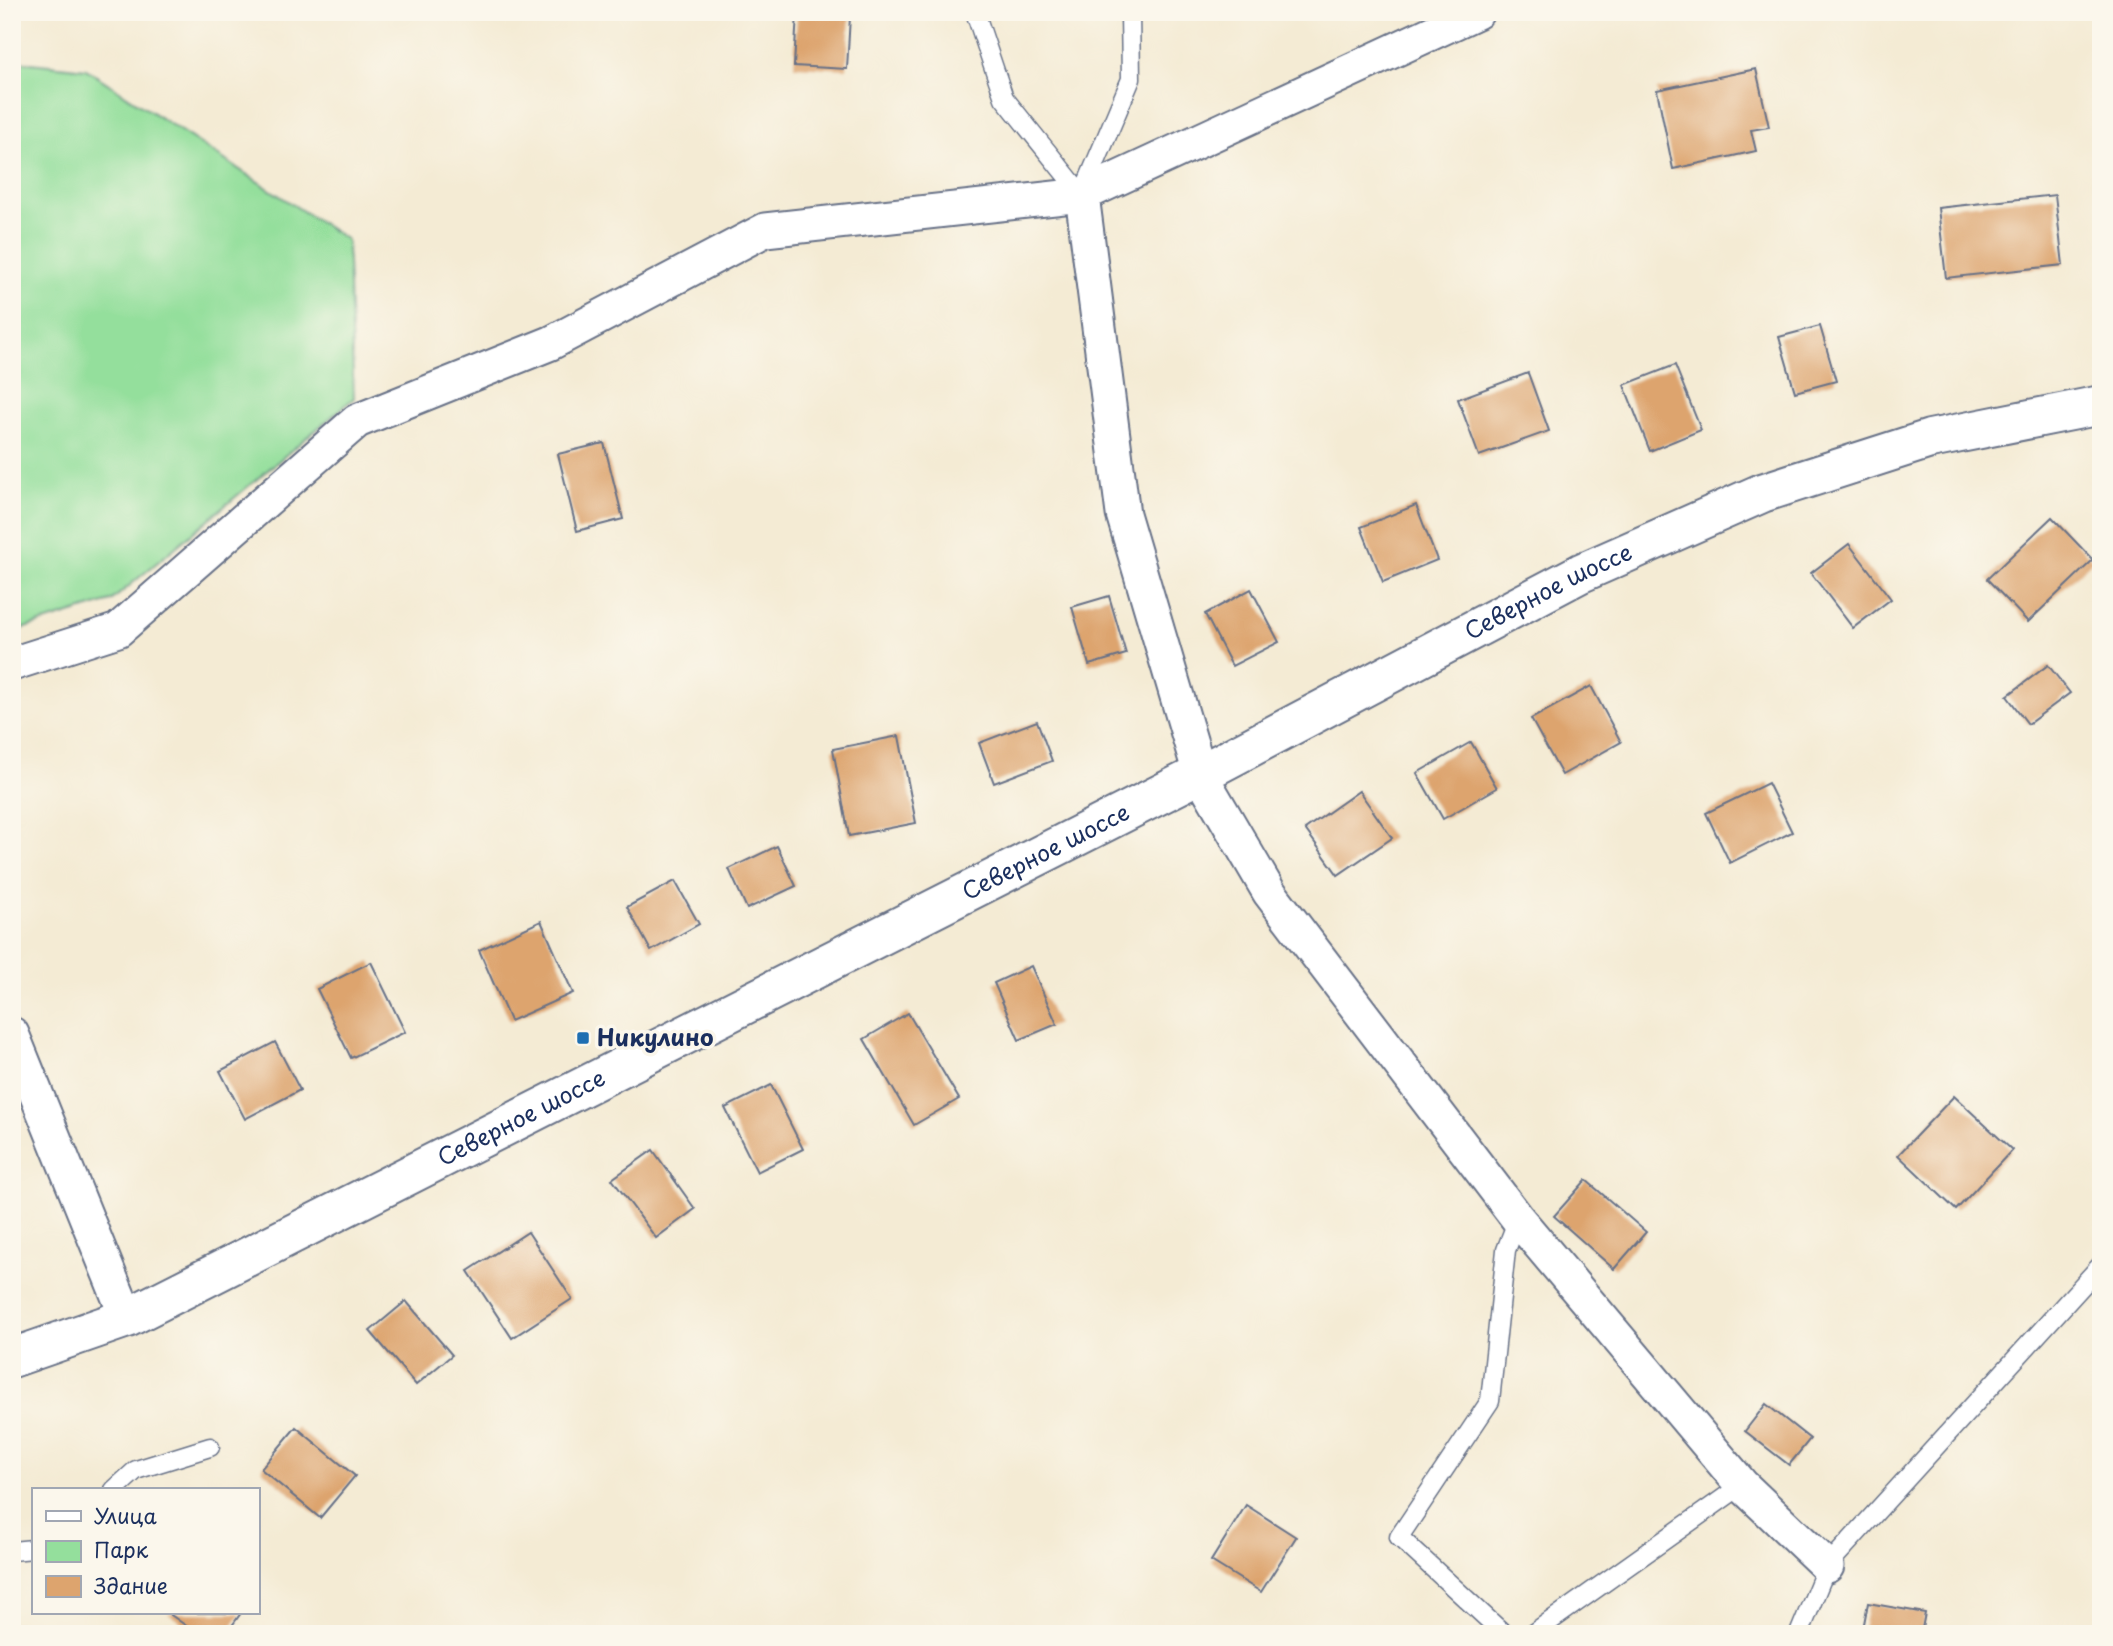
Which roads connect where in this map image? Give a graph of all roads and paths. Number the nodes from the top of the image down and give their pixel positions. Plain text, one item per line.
1 (975, 12) edge
2 (1130, 12) edge
3 (1477, 12) edge
4 (1082, 195) junction
5 (2101, 405) edge
6 (12, 664) edge
7 (1200, 774) junction
8 (12, 1034) edge
9 (1518, 1219) junction
10 (2101, 1265) edge
11 (127, 1318) junction
12 (12, 1358) edge
13 (210, 1447) dead end
14 (1742, 1485) junction
15 (116, 1488) edge
16 (32, 1549) edge
17 (12, 1551) edge
18 (1827, 1566) junction
19 (1504, 1634) edge
20 (1532, 1634) edge
21 (1799, 1634) edge

1 - 4 lane
2 - 4 lane
3 - 4 street
4 - 6 street
4 - 7 street
5 - 7 main road, Северное шоссе
7 - 9 street
7 - 11 main road, Северное шоссе
8 - 11 street
9 - 14 street
9 - 19 lane
10 - 18 lane
11 - 12 main road, Северное шоссе
13 - 15 lane
14 - 18 street
14 - 20 lane
16 - 17 lane
18 - 21 lane

